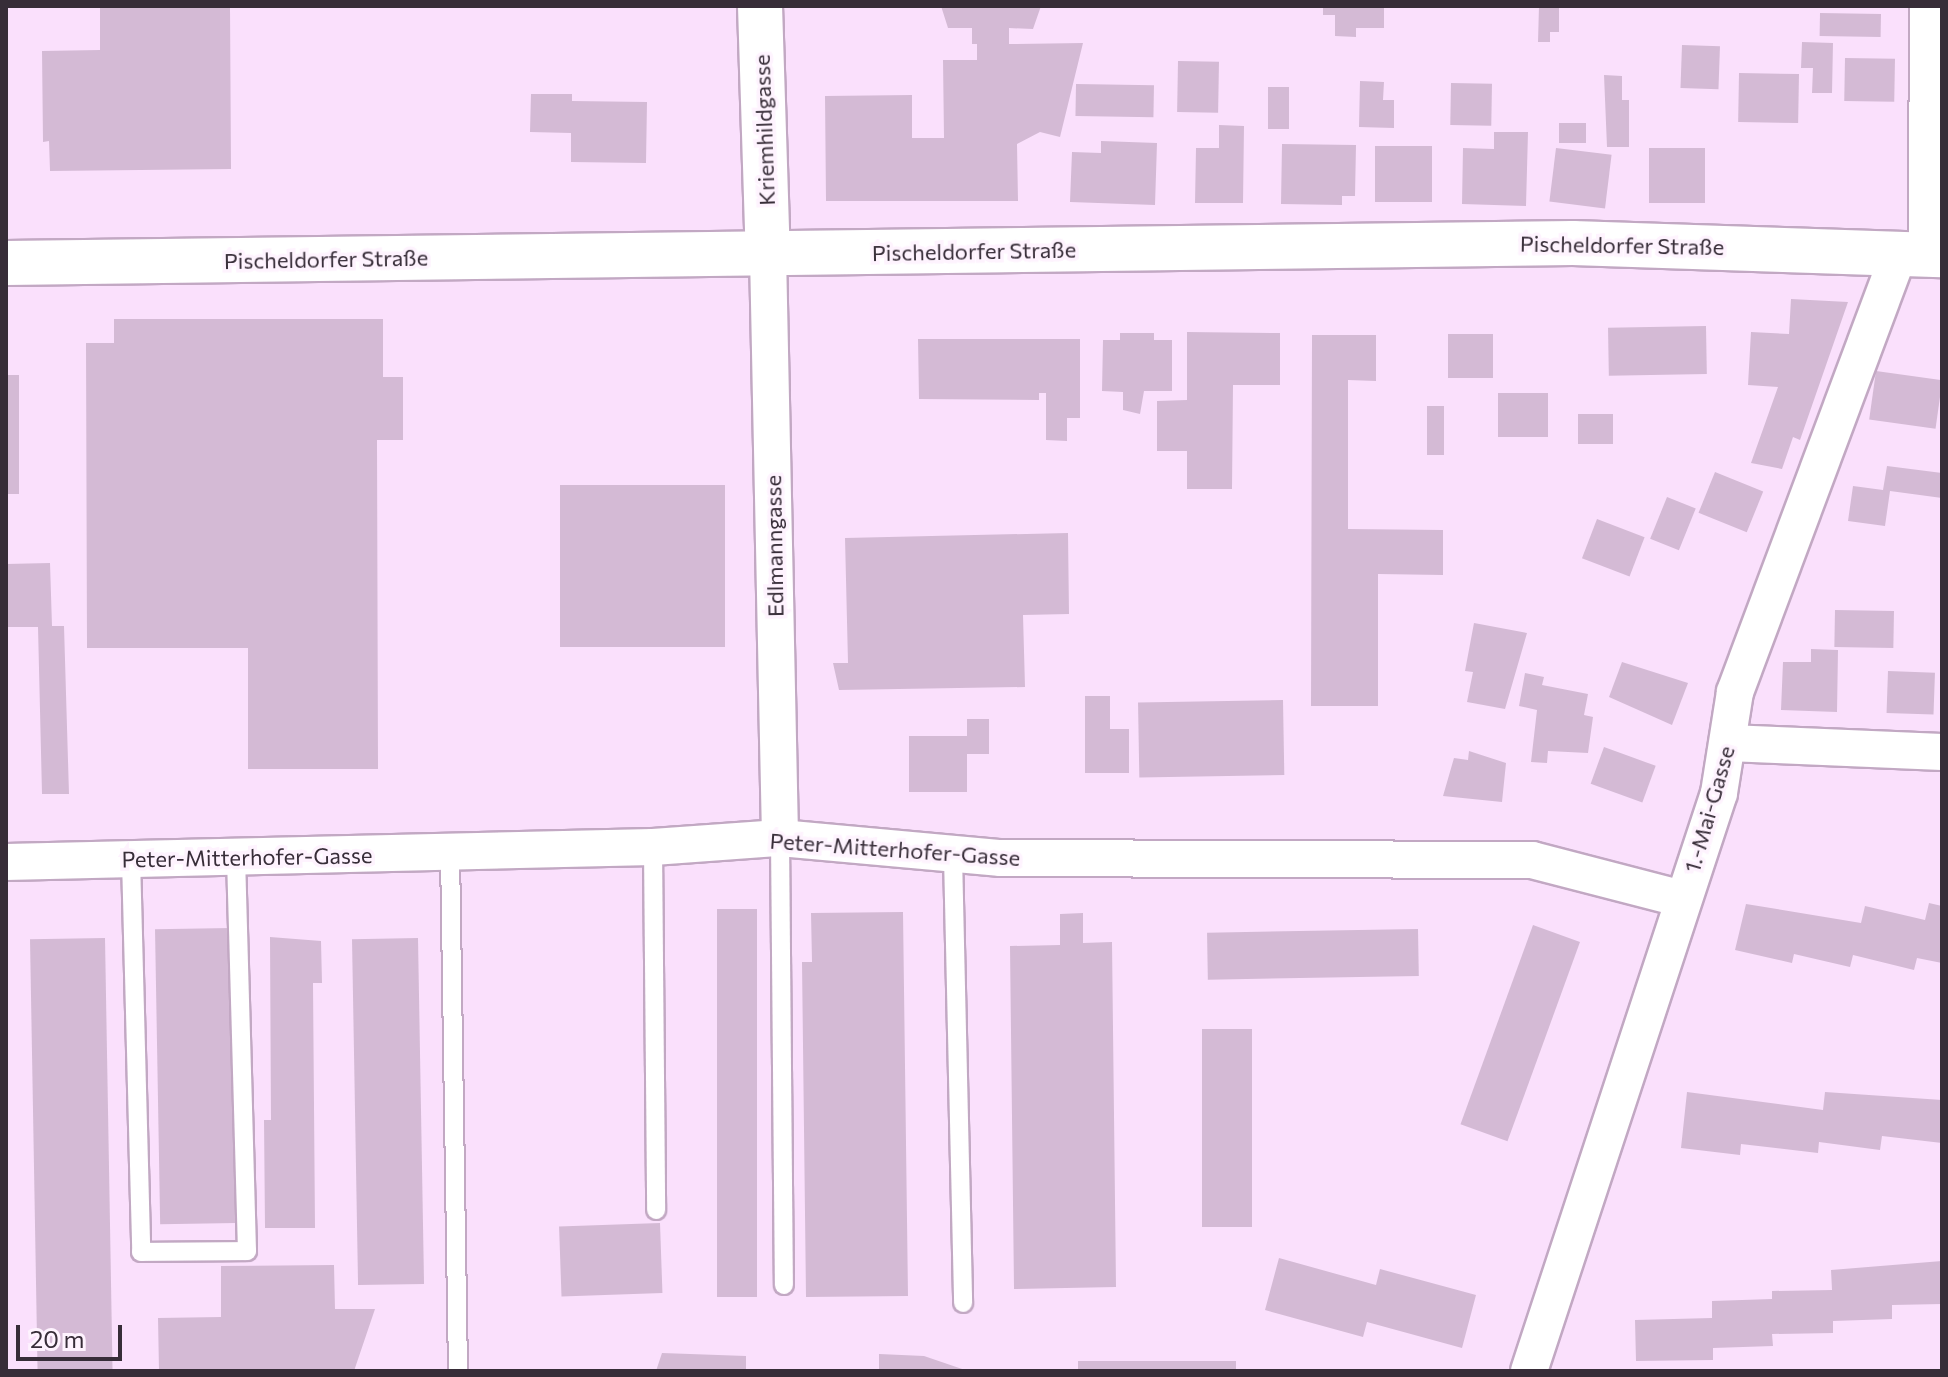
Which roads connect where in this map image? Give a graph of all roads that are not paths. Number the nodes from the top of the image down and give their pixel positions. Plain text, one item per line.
1 (760, 6) edge
2 (1928, 6) edge
3 (1923, 253) edge
4 (768, 254) junction
5 (6, 263) edge
6 (1729, 743) junction
7 (1942, 752) edge
8 (780, 838) junction
9 (653, 847) junction
10 (450, 852) junction
11 (236, 856) junction
12 (953, 856) junction
13 (131, 859) junction
14 (6, 862) edge
15 (1683, 899) junction
16 (656, 1210) dead end
17 (784, 1285) dead end
18 (963, 1303) dead end
19 (458, 1371) edge
20 (1529, 1371) edge

1 - 4 main road, Kriemhildgasse
2 - 3 street
3 - 4 main road, Pischeldorfer Straße
3 - 6 street, 1.-Mai-Gasse
4 - 5 main road, Pischeldorfer Straße
4 - 8 street, Edlmanngasse
6 - 7 street
6 - 15 street, 1.-Mai-Gasse
8 - 9 street, Peter-Mitterhofer-Gasse
8 - 12 street, Peter-Mitterhofer-Gasse
8 - 17 lane
9 - 10 street, Peter-Mitterhofer-Gasse
9 - 16 lane
10 - 11 street, Peter-Mitterhofer-Gasse
10 - 19 lane
11 - 13 street, Peter-Mitterhofer-Gasse
11 - 13 lane
12 - 15 street, Peter-Mitterhofer-Gasse
12 - 18 lane
13 - 14 street, Peter-Mitterhofer-Gasse
15 - 20 street, 1.-Mai-Gasse

